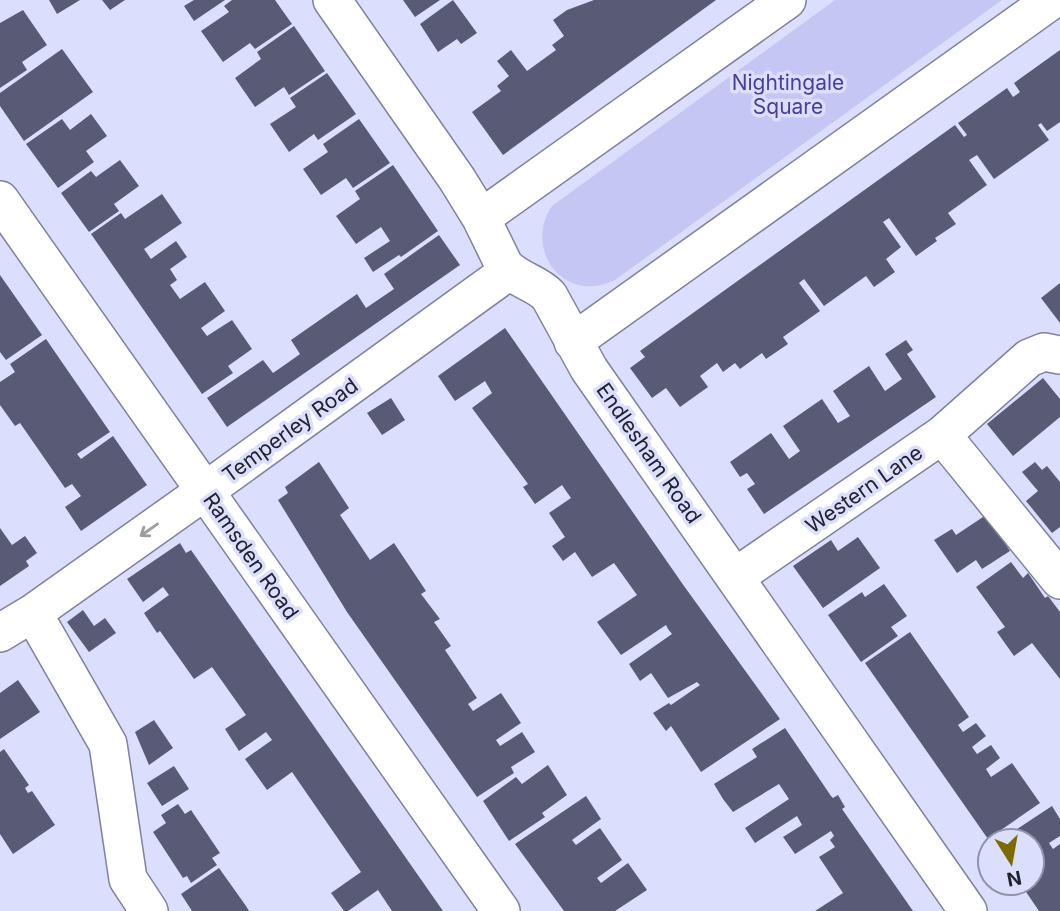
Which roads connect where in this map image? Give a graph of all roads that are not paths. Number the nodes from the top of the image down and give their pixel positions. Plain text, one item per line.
1 (332, 0) edge
2 (787, 0) edge
3 (1052, 0) edge
4 (0, 201) edge
5 (481, 218) junction
6 (509, 271) junction
7 (573, 342) junction
8 (1060, 355) edge
9 (942, 435) junction
10 (205, 491) junction
11 (735, 577) junction
12 (1060, 580) edge
13 (33, 613) junction
14 (0, 633) edge
15 (149, 911) edge
16 (501, 911) edge
17 (968, 911) edge

1 - 5 street
2 - 5 street
3 - 7 street
4 - 10 street, Ramsden Road
5 - 6 street
6 - 7 street, Endlesham Road
6 - 10 street, Temperley Road
7 - 11 street, Endlesham Road
8 - 9 street
9 - 11 street, Western Lane
9 - 12 street, Western Lane
10 -> 13 street, Temperley Road
10 - 16 street, Ramsden Road
11 - 17 street, Endlesham Road
13 - 14 street, Temperley Road
13 - 15 street

